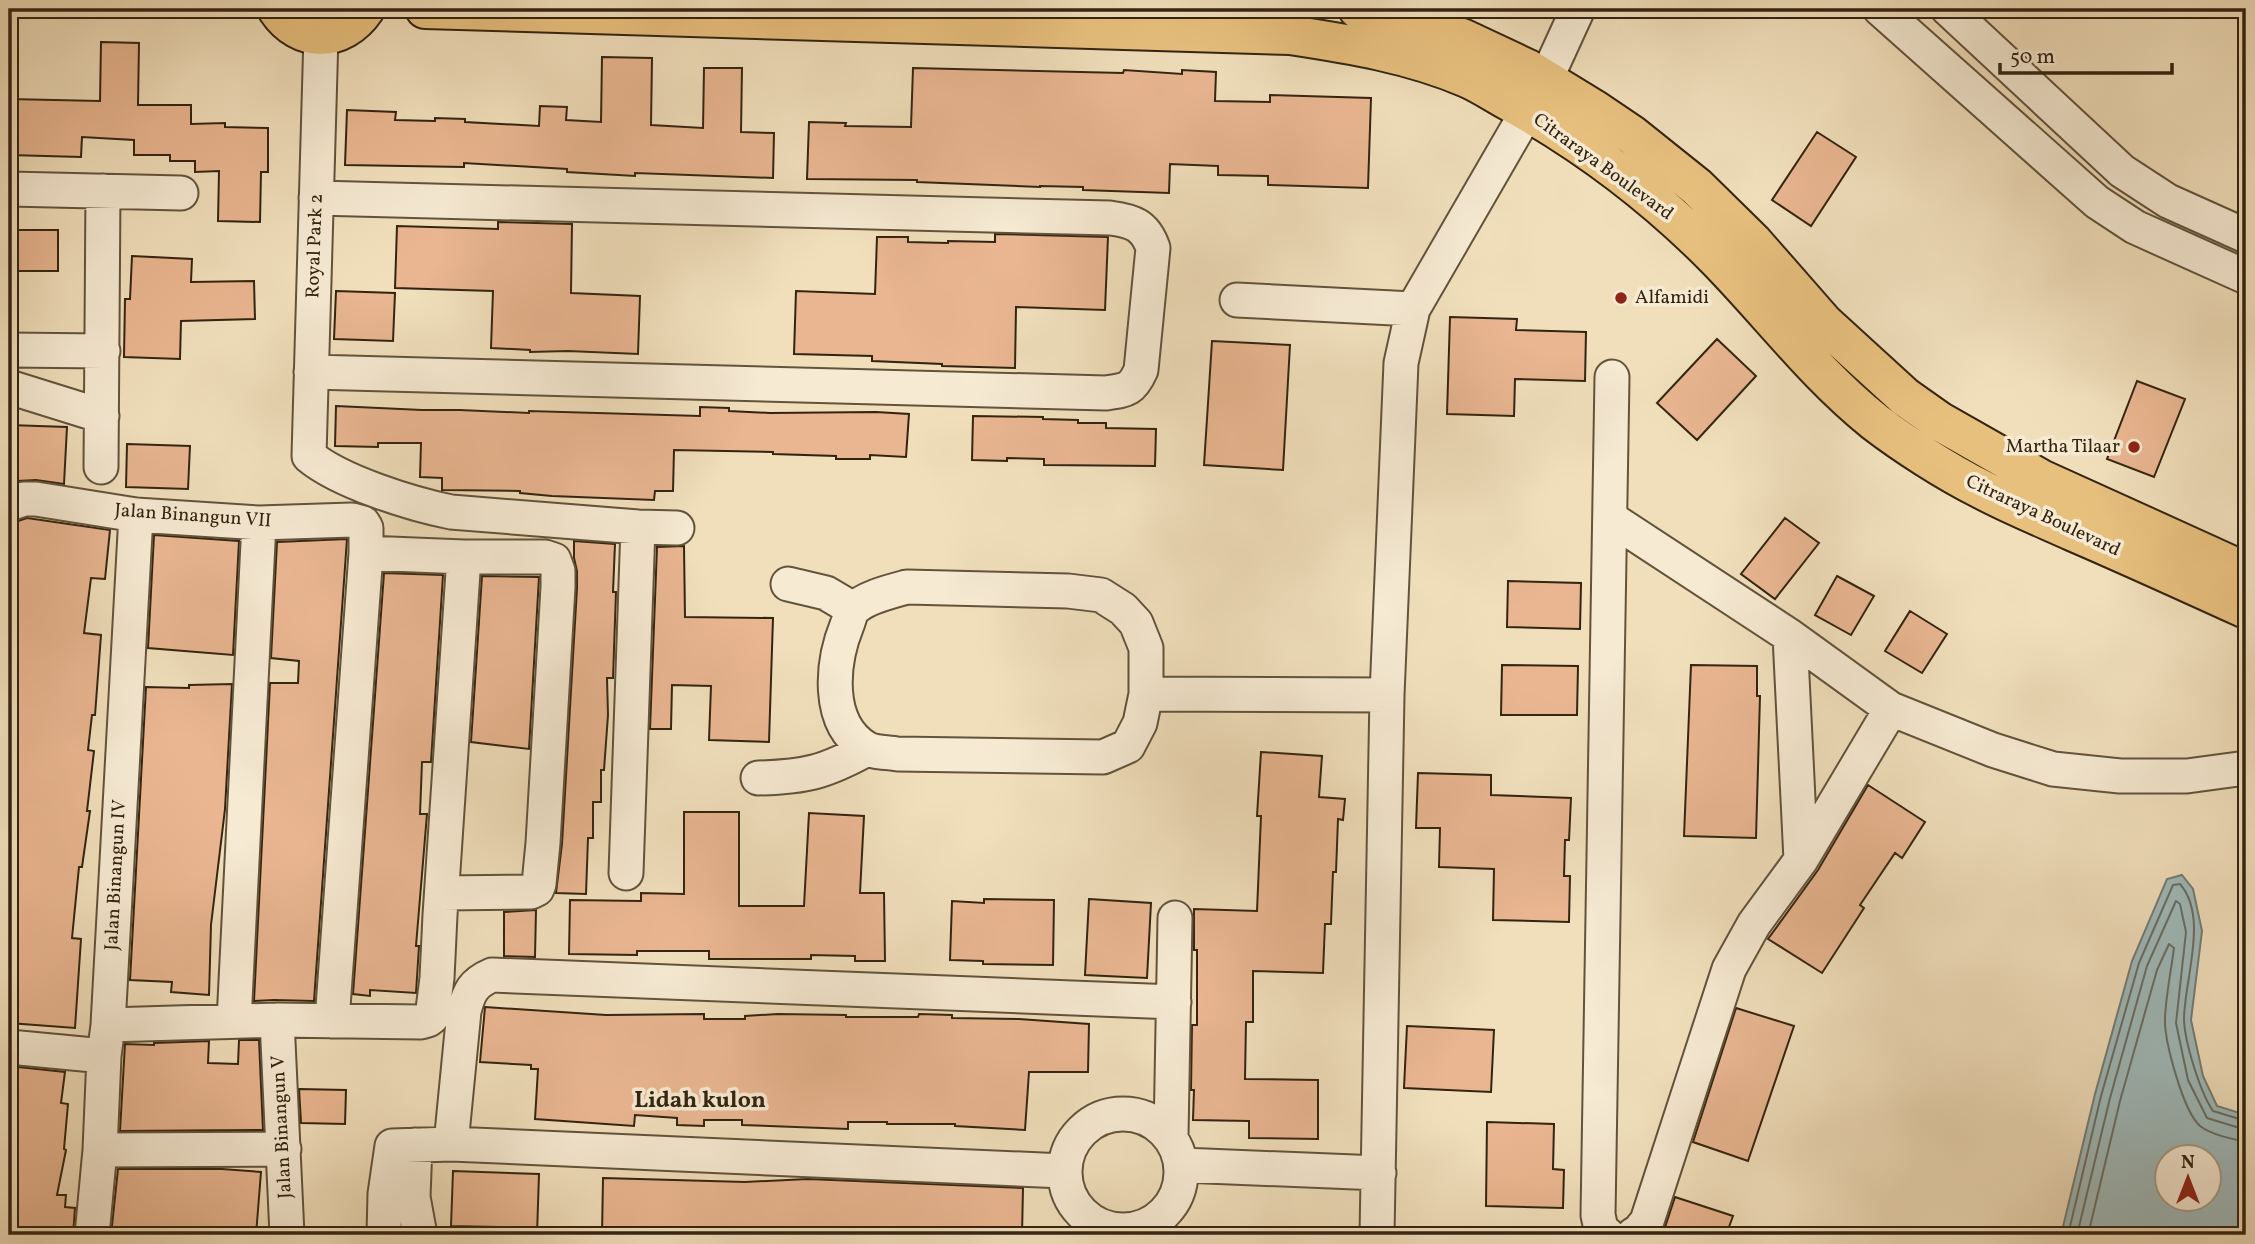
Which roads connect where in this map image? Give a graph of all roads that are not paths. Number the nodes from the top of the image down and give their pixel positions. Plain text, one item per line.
1 (277, 9) edge
2 (365, 9) edge
3 (425, 9) edge
4 (1358, 9) edge
5 (1578, 9) edge
6 (1880, 9) edge
7 (1948, 9) edge
8 (321, 35) junction
9 (1537, 95) junction
10 (9, 189) edge
11 (103, 191) junction
12 (181, 193) dead end
13 (316, 198) junction
14 (2246, 236) edge
15 (2246, 276) edge
16 (1237, 300) dead end
17 (1413, 309) junction
18 (9, 350) edge
19 (103, 351) junction
20 (312, 372) junction
21 (1612, 377) dead end
22 (9, 387) edge
23 (102, 416) junction
24 (102, 467) dead end
25 (9, 504) edge
26 (136, 515) junction
27 (1610, 518) junction
28 (259, 523) junction
29 (638, 527) junction
30 (677, 527) dead end
31 (366, 545) junction
32 (464, 557) junction
33 (2246, 572) edge
34 (788, 584) dead end
35 (853, 609) junction
36 (2246, 609) edge
37 (1790, 636) junction
38 (1146, 694) junction
39 (1387, 695) junction
40 (1891, 709) junction
41 (867, 749) junction
42 (2246, 768) edge
43 (758, 778) dead end
44 (1801, 860) junction
45 (626, 873) dead end
46 (442, 894) junction
47 (1175, 918) dead end
48 (1174, 1002) junction
49 (277, 1020) junction
50 (234, 1021) junction
51 (332, 1021) junction
52 (106, 1040) junction
53 (9, 1047) edge
54 (451, 1144) junction
55 (415, 1145) junction
56 (284, 1149) junction
57 (100, 1150) junction
58 (1177, 1151) junction
59 (1064, 1171) junction
60 (1379, 1173) junction
61 (1169, 1222) edge
62 (92, 1235) edge
63 (287, 1235) edge
64 (384, 1235) edge
65 (420, 1235) edge
66 (1377, 1235) edge
67 (1608, 1235) edge
68 (1633, 1235) edge

1 - 8 main road
2 - 8 main road
3 - 9 main road, Citraraya Boulevard
4 - 9 main road, Citraraya Boulevard
5 - 9 street
6 - 15 street
7 - 14 street
8 - 13 street, Royal Park 2
9 - 17 street
9 - 33 main road, Citraraya Boulevard
9 - 36 main road, Citraraya Boulevard
10 - 11 street
11 - 12 street
11 - 19 street
13 - 20 street, Royal Park 2
13 - 20 street
16 - 17 street
17 - 39 street
18 - 19 street
19 - 23 street
20 - 29 street, Royal Park 2
21 - 27 street
22 - 23 street
23 - 24 street
25 - 26 street, Jalan Binangun VII
26 - 28 street, Jalan Binangun VII
26 - 52 street, Jalan Binangun IV
27 - 37 street
27 - 67 street
28 - 31 street, Jalan Binangun VII
28 - 50 street
29 - 30 street
29 - 45 street
31 - 32 street
31 - 51 street
32 - 46 street
32 - 46 street
34 - 35 street
35 - 38 street
35 - 41 street
37 - 40 street
37 - 44 street
38 - 39 street
38 - 41 street
39 - 60 street
40 - 42 street
40 - 44 street
41 - 43 street
44 - 68 street
46 - 51 street
47 - 48 street
48 - 54 street
48 - 58 street
49 - 50 street
49 - 51 street
49 - 56 street, Jalan Binangun V
50 - 52 street
52 - 53 street
52 - 57 street, Jalan Binangun IV
54 - 55 street
54 - 59 street
55 - 64 street
55 - 65 street
56 - 57 street
56 - 63 street, Jalan Binangun V
57 - 62 street, Jalan Binangun IV
58 - 59 street
58 - 60 street
58 - 61 street
59 - 61 street
60 - 66 street

